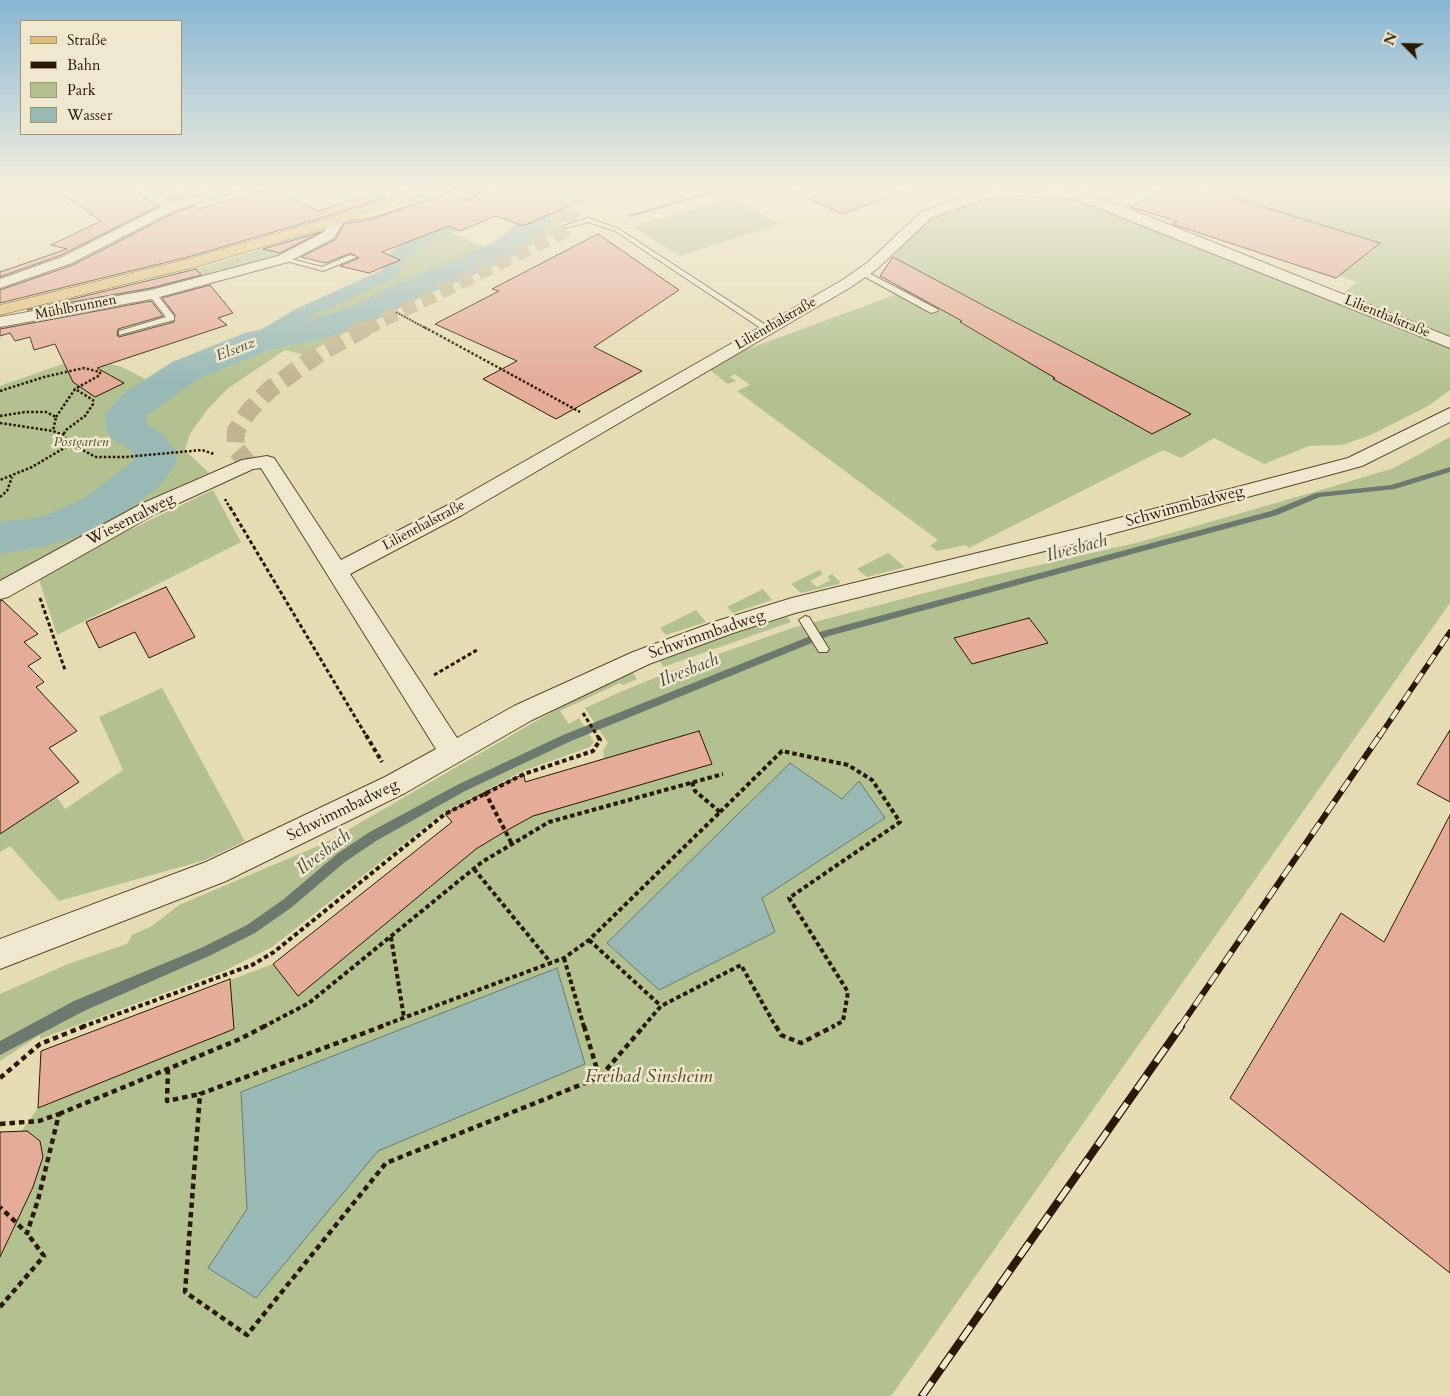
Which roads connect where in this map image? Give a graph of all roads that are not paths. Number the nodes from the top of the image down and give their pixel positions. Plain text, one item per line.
1 (82, 252) edge
2 (227, 252) edge
3 (296, 252) edge
4 (651, 252) edge
5 (885, 252) edge
6 (1225, 252) edge
7 (353, 257) dead end
8 (283, 259) junction
9 (863, 272) junction
10 (0, 284) edge
11 (152, 294) junction
12 (0, 310) edge
13 (934, 311) dead end
14 (0, 322) edge
15 (768, 329) junction
16 (122, 333) dead end
17 (1450, 343) edge
18 (1450, 413) edge
19 (337, 571) junction
20 (0, 591) edge
21 (805, 620) dead end
22 (823, 649) dead end
23 (452, 752) junction
24 (0, 954) edge

1 - 10 street
2 - 12 main road
3 - 8 street, Mühlbrunnen
4 - 15 lane
5 - 9 street, Lilienthalstraße
6 - 17 street, Lilienthalstraße
7 - 8 lane, Mühlbrunnen
8 - 11 street, Mühlbrunnen
9 - 13 lane
9 - 15 street, Lilienthalstraße
11 - 14 street, Mühlbrunnen
11 - 16 lane
15 - 19 street, Lilienthalstraße
18 - 23 street, Schwimmbadweg
19 - 20 street, Wiesentalweg
19 - 23 street
21 - 22 lane
23 - 24 street, Schwimmbadweg

